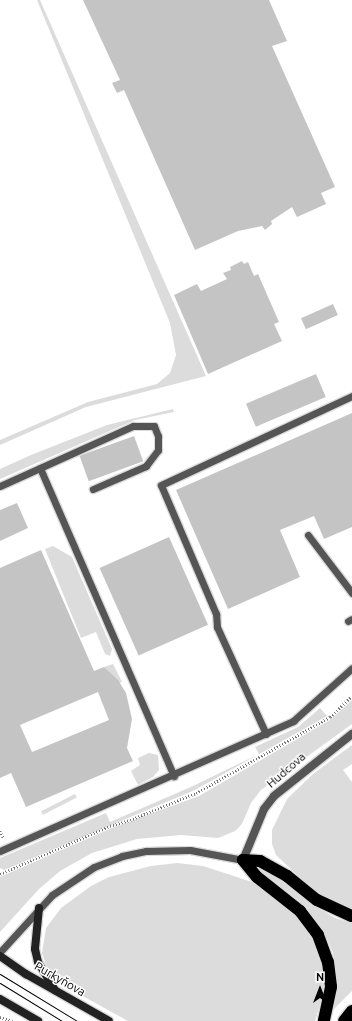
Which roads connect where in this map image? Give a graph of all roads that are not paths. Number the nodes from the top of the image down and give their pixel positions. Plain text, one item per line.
1 (352, 396) edge
2 (40, 468) junction
3 (0, 486) edge
4 (93, 489) dead end
5 (308, 535) dead end
6 (352, 593) edge
7 (352, 668) edge
8 (266, 734) junction
9 (352, 734) edge
10 (174, 776) junction
11 (0, 851) edge
12 (243, 860) junction
13 (40, 908) junction
14 (352, 916) edge
15 (0, 952) edge
16 (0, 956) edge
17 (55, 991) junction
18 (0, 999) edge
19 (352, 1011) edge
20 (38, 1021) edge
21 (109, 1021) edge
22 (324, 1021) edge
23 (344, 1021) edge

1 - 8 lane
2 - 3 lane
2 - 4 lane
2 - 10 lane
5 - 6 lane
7 - 8 lane
8 - 10 lane
9 - 12 street, Hudcova
10 - 11 lane
12 - 13 lane
12 - 14 highway
12 - 22 highway
13 - 15 lane
13 - 17 street
16 - 17 street, Purkyňova
17 - 21 street, Purkyňova
18 - 20 street
19 - 23 highway

